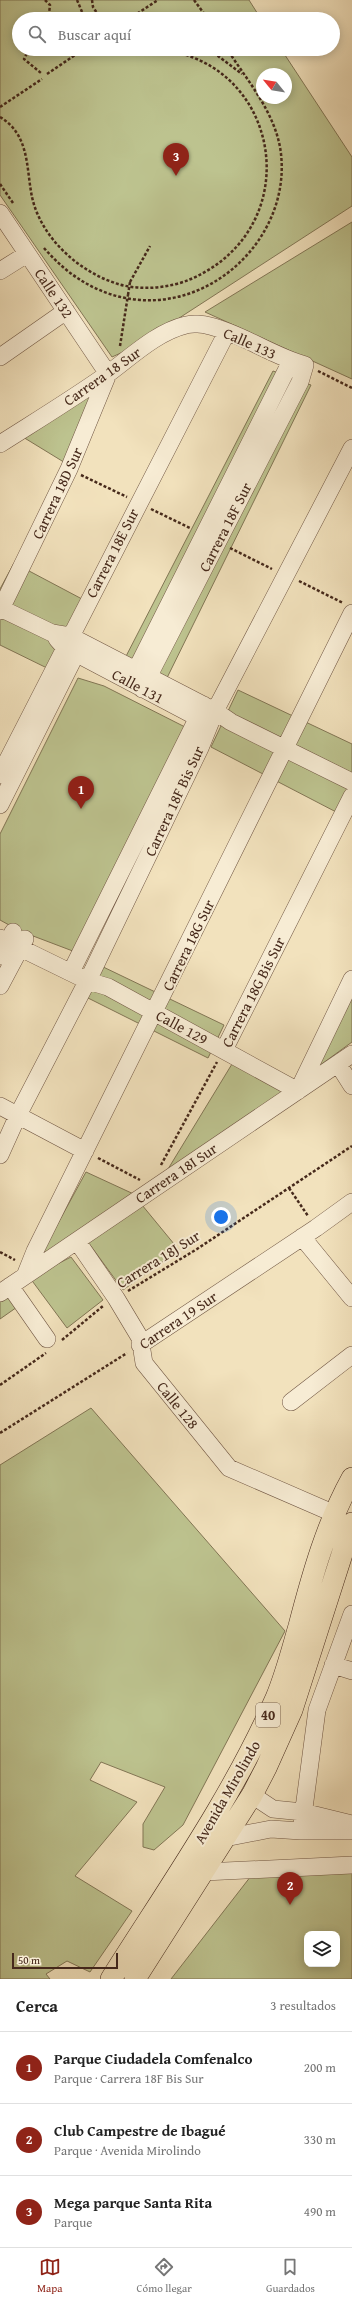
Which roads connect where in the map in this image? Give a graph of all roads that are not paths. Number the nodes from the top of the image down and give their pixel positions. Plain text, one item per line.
1 (0, 213) edge
2 (34, 249) junction
3 (0, 271) edge
4 (66, 311) junction
5 (209, 326) joint
6 (227, 332) junction
7 (0, 356) edge
8 (298, 363) joint
9 (112, 370) junction
10 (0, 444) edge
11 (352, 448) edge
12 (0, 609) edge
13 (352, 613) edge
14 (73, 645) junction
15 (139, 679) junction
16 (207, 715) junction
17 (285, 749) junction
18 (0, 775) edge
19 (352, 782) edge
20 (352, 796) edge
21 (0, 805) edge
22 (9, 940) edge
23 (74, 966) junction
24 (90, 975) junction
25 (351, 984) edge
26 (0, 986) edge
27 (155, 1012) junction
28 (224, 1050) junction
29 (352, 1054) edge
30 (338, 1064) junction
31 (351, 1082) edge
32 (298, 1091) junction
33 (0, 1106) edge
34 (18, 1115) junction
35 (85, 1151) junction
36 (0, 1155) edge
37 (352, 1202) edge
38 (302, 1237) junction
39 (77, 1241) junction
40 (25, 1276) junction
41 (5, 1289) edge
42 (352, 1298) edge
43 (51, 1345) road end
44 (140, 1345) junction
45 (352, 1355) edge
46 (291, 1402) dead end
47 (352, 1478) edge
48 (344, 1518) edge
49 (352, 1614) edge
50 (333, 1665) junction
51 (352, 1671) edge
52 (252, 1796) junction
53 (304, 1812) junction
54 (352, 1824) edge
55 (302, 1831) junction
56 (352, 1831) edge
57 (225, 1838) junction
58 (352, 1865) edge
59 (204, 1872) junction
60 (141, 1931) junction
61 (98, 1979) edge
62 (111, 1979) edge
63 (135, 1979) edge

1 - 2 street, Calle 132
2 - 3 street
2 - 4 street, Calle 132
4 - 7 street
4 - 9 street, Calle 132
5 - 6 street, Calle 133
5 - 9 street, Carrera 18 Sur
6 - 8 street, Calle 133
6 - 14 street, Carrera 18E Sur
8 - 15 street, Carrera 18F Sur
9 - 10 street, Carrera 18 Sur
9 - 12 street, Carrera 18D Sur
11 - 16 street, Carrera 18F Bis Sur
12 - 14 street, Calle 131
13 - 17 street, Carrera 18G Sur
14 - 15 street, Calle 131
14 - 18 street, Carrera 18E Sur
14 - 21 street, Carrera 18E Sur
15 - 16 street, Calle 131
16 - 17 street
16 - 23 street, Carrera 18F Bis Sur
16 - 24 street, Carrera 18F Bis Sur
17 - 19 street
17 - 27 street, Carrera 18G Sur
20 - 28 street, Carrera 18G Bis Sur
22 - 23 street, Calle 129
22 - 26 street
23 - 24 street, Calle 129
24 - 27 street, Calle 129
24 - 34 street, Carrera 18F Bis Sur
25 - 32 street
27 - 28 street, Calle 129
27 - 35 street, Carrera 18G Sur
28 - 32 street, Calle 129
29 - 30 street, Carrera 18I Sur
30 - 31 street
30 - 32 street, Carrera 18I Sur
32 - 39 street, Carrera 18I Sur
33 - 34 street
34 - 35 street
34 - 36 street, Carrera 18F Bis Sur
35 - 40 street, Carrera 18G Sur
37 - 38 street, Carrera 19 Sur
38 - 42 street
38 - 44 street, Carrera 19 Sur
39 - 40 street, Carrera 18I Sur
39 - 44 street, Calle 128
40 - 41 street, Carrera 18I Sur
41 - 43 street
44 - 48 street, Calle 128
45 - 46 street
47 - 48 main road, Avenida Mirolindo / 40
48 - 52 main road, Avenida Mirolindo / 40
48 - 60 main road, Avenida Mirolindo / 40
49 - 50 street
50 - 51 street
50 - 53 street
52 - 53 street
52 - 57 main road, Avenida Mirolindo / 40
53 - 54 street
53 - 55 street
55 - 56 street
55 - 57 street
57 - 59 main road, Avenida Mirolindo / 40
58 - 59 street
59 - 63 main road, Avenida Mirolindo / 40
60 - 61 main road
60 - 62 main road, Avenida Mirolindo / 40

